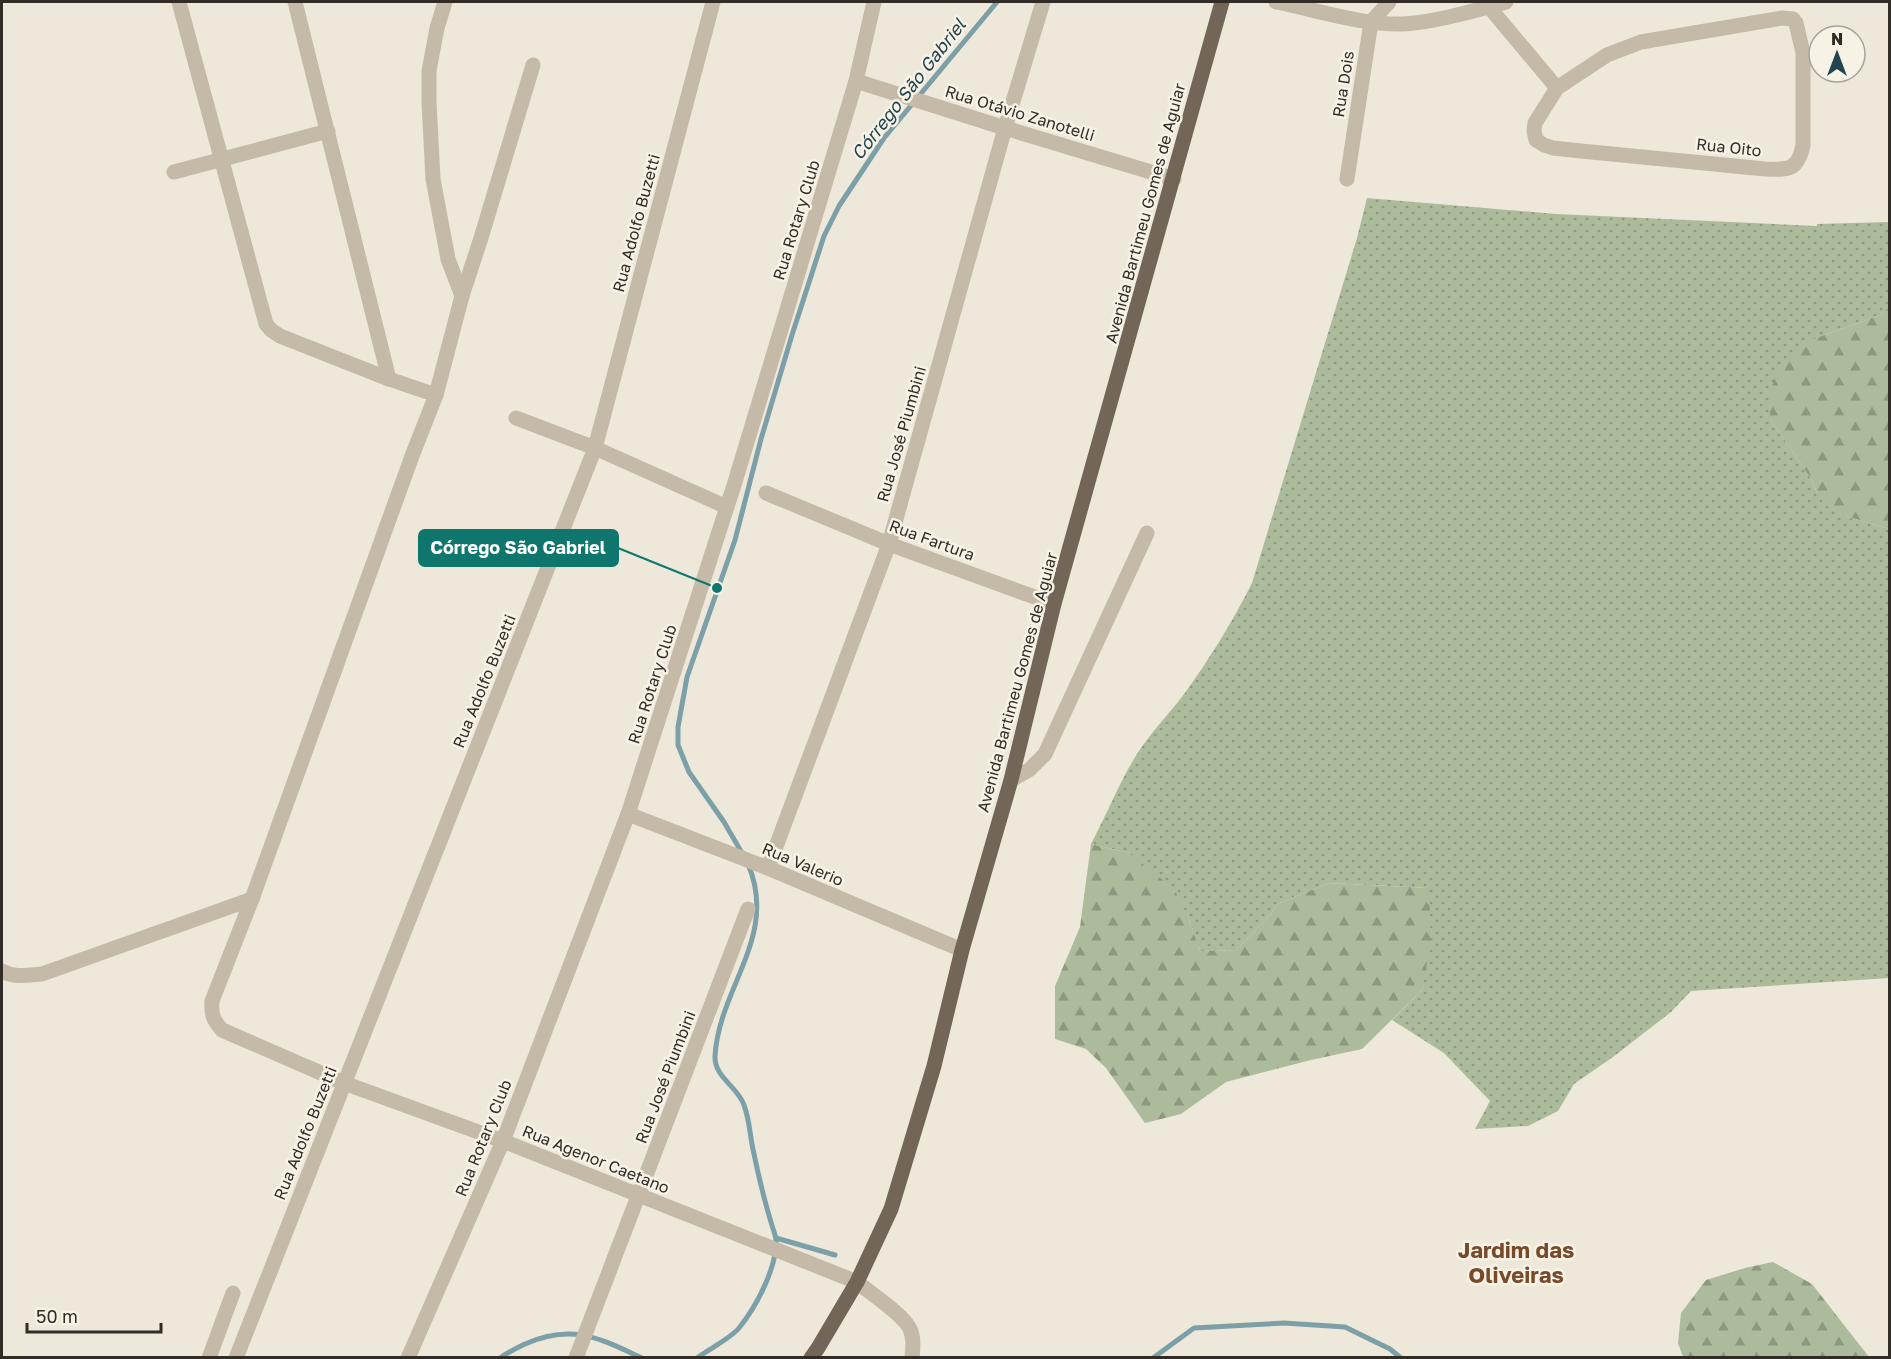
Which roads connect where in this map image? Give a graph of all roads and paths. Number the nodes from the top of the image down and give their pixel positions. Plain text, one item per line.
1 (179, 2) edge
2 (295, 2) edge
3 (445, 2) edge
4 (713, 2) edge
5 (874, 2) edge
6 (1043, 2) edge
7 (1222, 2) edge
8 (1276, 2) edge
9 (1389, 2) edge
10 (1506, 2) edge
11 (1489, 7) junction
12 (1371, 22) junction
13 (533, 65) dead end
14 (856, 81) junction
15 (1557, 88) junction
16 (1005, 128) junction
17 (328, 131) junction
18 (222, 160) junction
19 (174, 172) dead end
20 (1174, 179) junction
21 (1347, 179) dead end
22 (462, 296) junction
23 (389, 379) junction
24 (436, 395) junction
25 (516, 418) dead end
26 (595, 448) junction
27 (766, 493) dead end
28 (727, 507) junction
29 (1147, 533) dead end
30 (889, 544) junction
31 (1054, 604) junction
32 (1011, 780) junction
33 (628, 814) junction
34 (763, 866) junction
35 (252, 899) junction
36 (748, 909) dead end
37 (962, 950) junction
38 (2, 971) edge
39 (344, 1083) junction
40 (503, 1142) junction
41 (639, 1196) junction
42 (857, 1282) junction
43 (233, 1293) dead end
44 (208, 1358) edge
45 (236, 1358) edge
46 (408, 1358) edge
47 (576, 1358) edge
48 (811, 1358) edge
49 (912, 1358) edge

1 - 18 street
2 - 17 street
3 - 22 street
4 - 26 street, Rua Adolfo Buzetti
5 - 14 street, Rua Rotary Club
6 - 16 street, Rua José Piumbini
7 - 20 main road, Avenida Bartimeu Gomes de Aguiar
8 - 12 street
9 - 12 street
10 - 11 street
11 - 12 street
11 - 15 street
12 - 21 street, Rua Dois
13 - 22 street
14 - 16 street, Rua Otávio Zanotelli
14 - 28 street, Rua Rotary Club
15 - 15 street, Rua Oito
16 - 20 street, Rua Otávio Zanotelli
16 - 30 street, Rua José Piumbini
17 - 18 street
17 - 23 street
18 - 19 street
18 - 23 street
20 - 31 main road, Avenida Bartimeu Gomes de Aguiar
22 - 24 street
23 - 24 street
24 - 35 street
25 - 26 street
26 - 28 street
26 - 39 street, Rua Adolfo Buzetti
27 - 30 street, Rua Fartura
28 - 33 street, Rua Rotary Club
29 - 32 street
30 - 31 street, Rua Fartura
30 - 34 street, Rua José Piumbini
31 - 32 main road, Avenida Bartimeu Gomes de Aguiar
32 - 37 main road, Avenida Bartimeu Gomes de Aguiar
33 - 34 street, Rua Valerio
33 - 40 street, Rua Rotary Club
34 - 37 street, Rua Valerio
35 - 38 street
35 - 39 street, Rua Agenor Caetano
36 - 41 street, Rua José Piumbini
37 - 42 main road, Avenida Bartimeu Gomes de Aguiar
39 - 40 street, Rua Agenor Caetano
39 - 45 street, Rua Adolfo Buzetti
40 - 41 street, Rua Agenor Caetano
40 - 46 street, Rua Rotary Club
41 - 42 street, Rua Agenor Caetano
41 - 47 street, Rua José Piumbini
42 - 48 main road, Avenida Bartimeu Gomes de Aguiar
42 - 49 street, Rua Agenor Caetano
43 - 44 street

